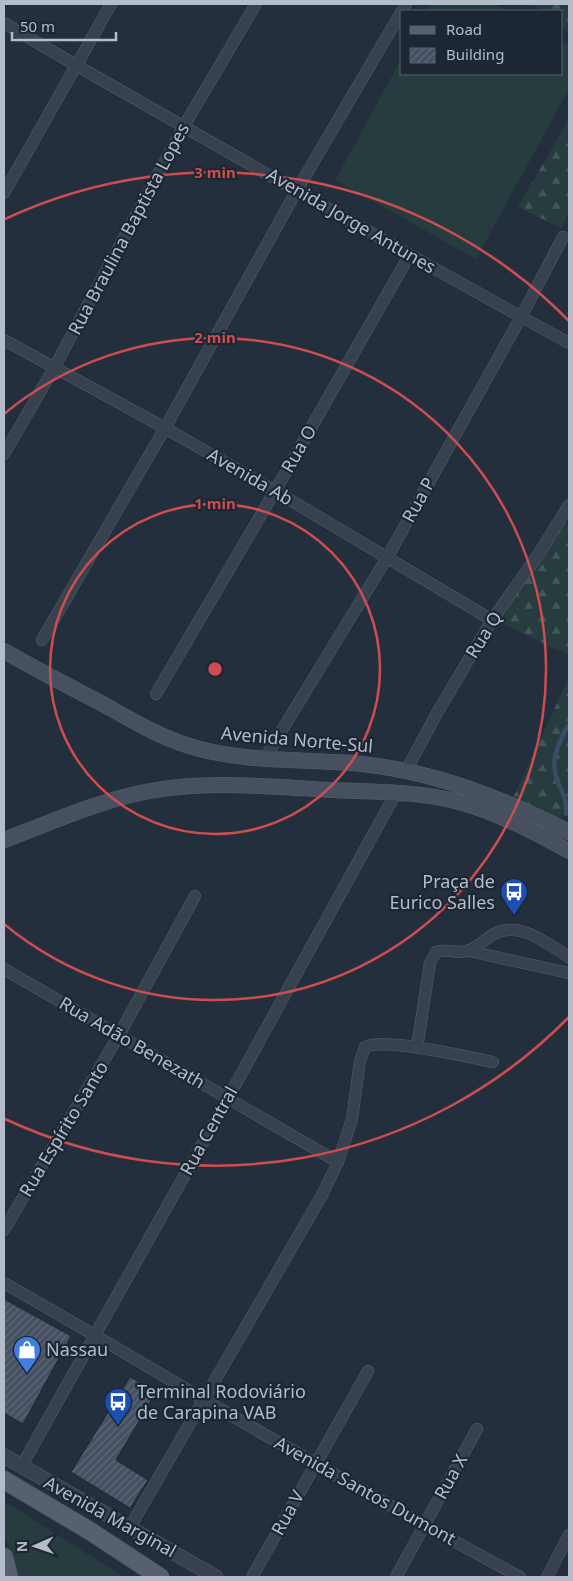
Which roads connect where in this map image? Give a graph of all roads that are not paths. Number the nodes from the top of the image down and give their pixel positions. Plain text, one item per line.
1 (111, 4) edge
2 (256, 4) edge
3 (400, 14) edge
4 (4, 23) edge
5 (75, 66) junction
6 (184, 126) junction
7 (297, 190) junction
8 (4, 193) edge
9 (562, 237) dead end
10 (409, 256) junction
11 (521, 317) junction
12 (4, 340) edge
13 (569, 342) edge
14 (54, 368) junction
15 (165, 428) junction
16 (4, 454) edge
17 (275, 491) junction
18 (569, 504) edge
19 (388, 556) junction
20 (492, 620) junction
21 (42, 640) dead end
22 (4, 651) edge
23 (156, 694) dead end
24 (265, 758) junction
25 (406, 770) junction
26 (396, 793) junction
27 (569, 832) edge
28 (4, 840) edge
29 (569, 851) edge
30 (195, 896) dead end
31 (469, 951) junction
32 (569, 956) edge
33 (569, 973) edge
34 (5, 974) edge
35 (119, 1035) junction
36 (417, 1048) junction
37 (493, 1062) dead end
38 (228, 1098) junction
39 (338, 1162) junction
40 (4, 1230) edge
41 (4, 1283) edge
42 (94, 1334) junction
43 (368, 1371) dead end
44 (203, 1399) junction
45 (477, 1429) dead end
46 (4, 1456) edge
47 (316, 1463) junction
48 (21, 1467) junction
49 (4, 1480) edge
50 (425, 1526) junction
51 (130, 1527) junction
52 (569, 1535) edge
53 (4, 1557) edge
54 (9, 1577) edge
55 (160, 1577) edge
56 (216, 1577) edge
57 (252, 1577) edge
58 (396, 1577) edge
59 (520, 1577) edge
60 (547, 1577) edge

1 - 5 street
2 - 6 street, Rua Braulina Baptista Lopes
3 - 7 street
4 - 5 street, Avenida Jorge Antunes
5 - 6 street, Avenida Jorge Antunes
5 - 8 street
6 - 7 street, Avenida Jorge Antunes
6 - 14 street, Rua Braulina Baptista Lopes
7 - 10 street, Avenida Jorge Antunes
7 - 15 street
9 - 11 street, Rua P
10 - 11 street, Avenida Jorge Antunes
10 - 17 street, Rua O
11 - 13 street, Avenida Jorge Antunes
11 - 19 street, Rua P
12 - 14 street, Avenida Ab
14 - 15 street, Avenida Ab
14 - 16 street, Rua Braulina Baptista Lopes
15 - 17 street, Avenida Ab
15 - 21 street
17 - 19 street, Avenida Ab
17 - 23 street, Rua O
18 - 20 street, Rua Q
19 - 20 street, Avenida Ab
19 - 24 street, Rua P
20 - 25 street, Rua Q
22 - 24 main road, Avenida Norte-Sul
24 - 25 main road, Avenida Norte-Sul
25 - 27 main road, Avenida Norte-Sul
26 - 28 main road
26 - 29 main road
26 - 38 street, Rua Central
30 - 35 street, Rua Espírito Santo
31 - 32 street
31 - 33 street
31 - 36 street
34 - 35 street, Rua Adão Benezath
35 - 38 street, Rua Adão Benezath
35 - 40 street, Rua Espírito Santo
36 - 37 street
36 - 39 street
38 - 39 street, Rua Adão Benezath
38 - 42 street, Rua Central
39 - 44 street
41 - 42 street, Avenida Santos Dumont
42 - 44 street, Avenida Santos Dumont
42 - 48 street, Rua Central
43 - 47 street, Rua V
44 - 47 street, Avenida Santos Dumont
44 - 51 street
45 - 50 street, Rua X
46 - 48 street, Avenida Marginal
47 - 50 street, Avenida Santos Dumont
47 - 57 street, Rua V
48 - 51 street, Avenida Marginal
49 - 55 main road
50 - 58 street, Rua X
50 - 59 street, Avenida Santos Dumont
51 - 56 street, Avenida Marginal
52 - 60 street
53 - 54 main road

